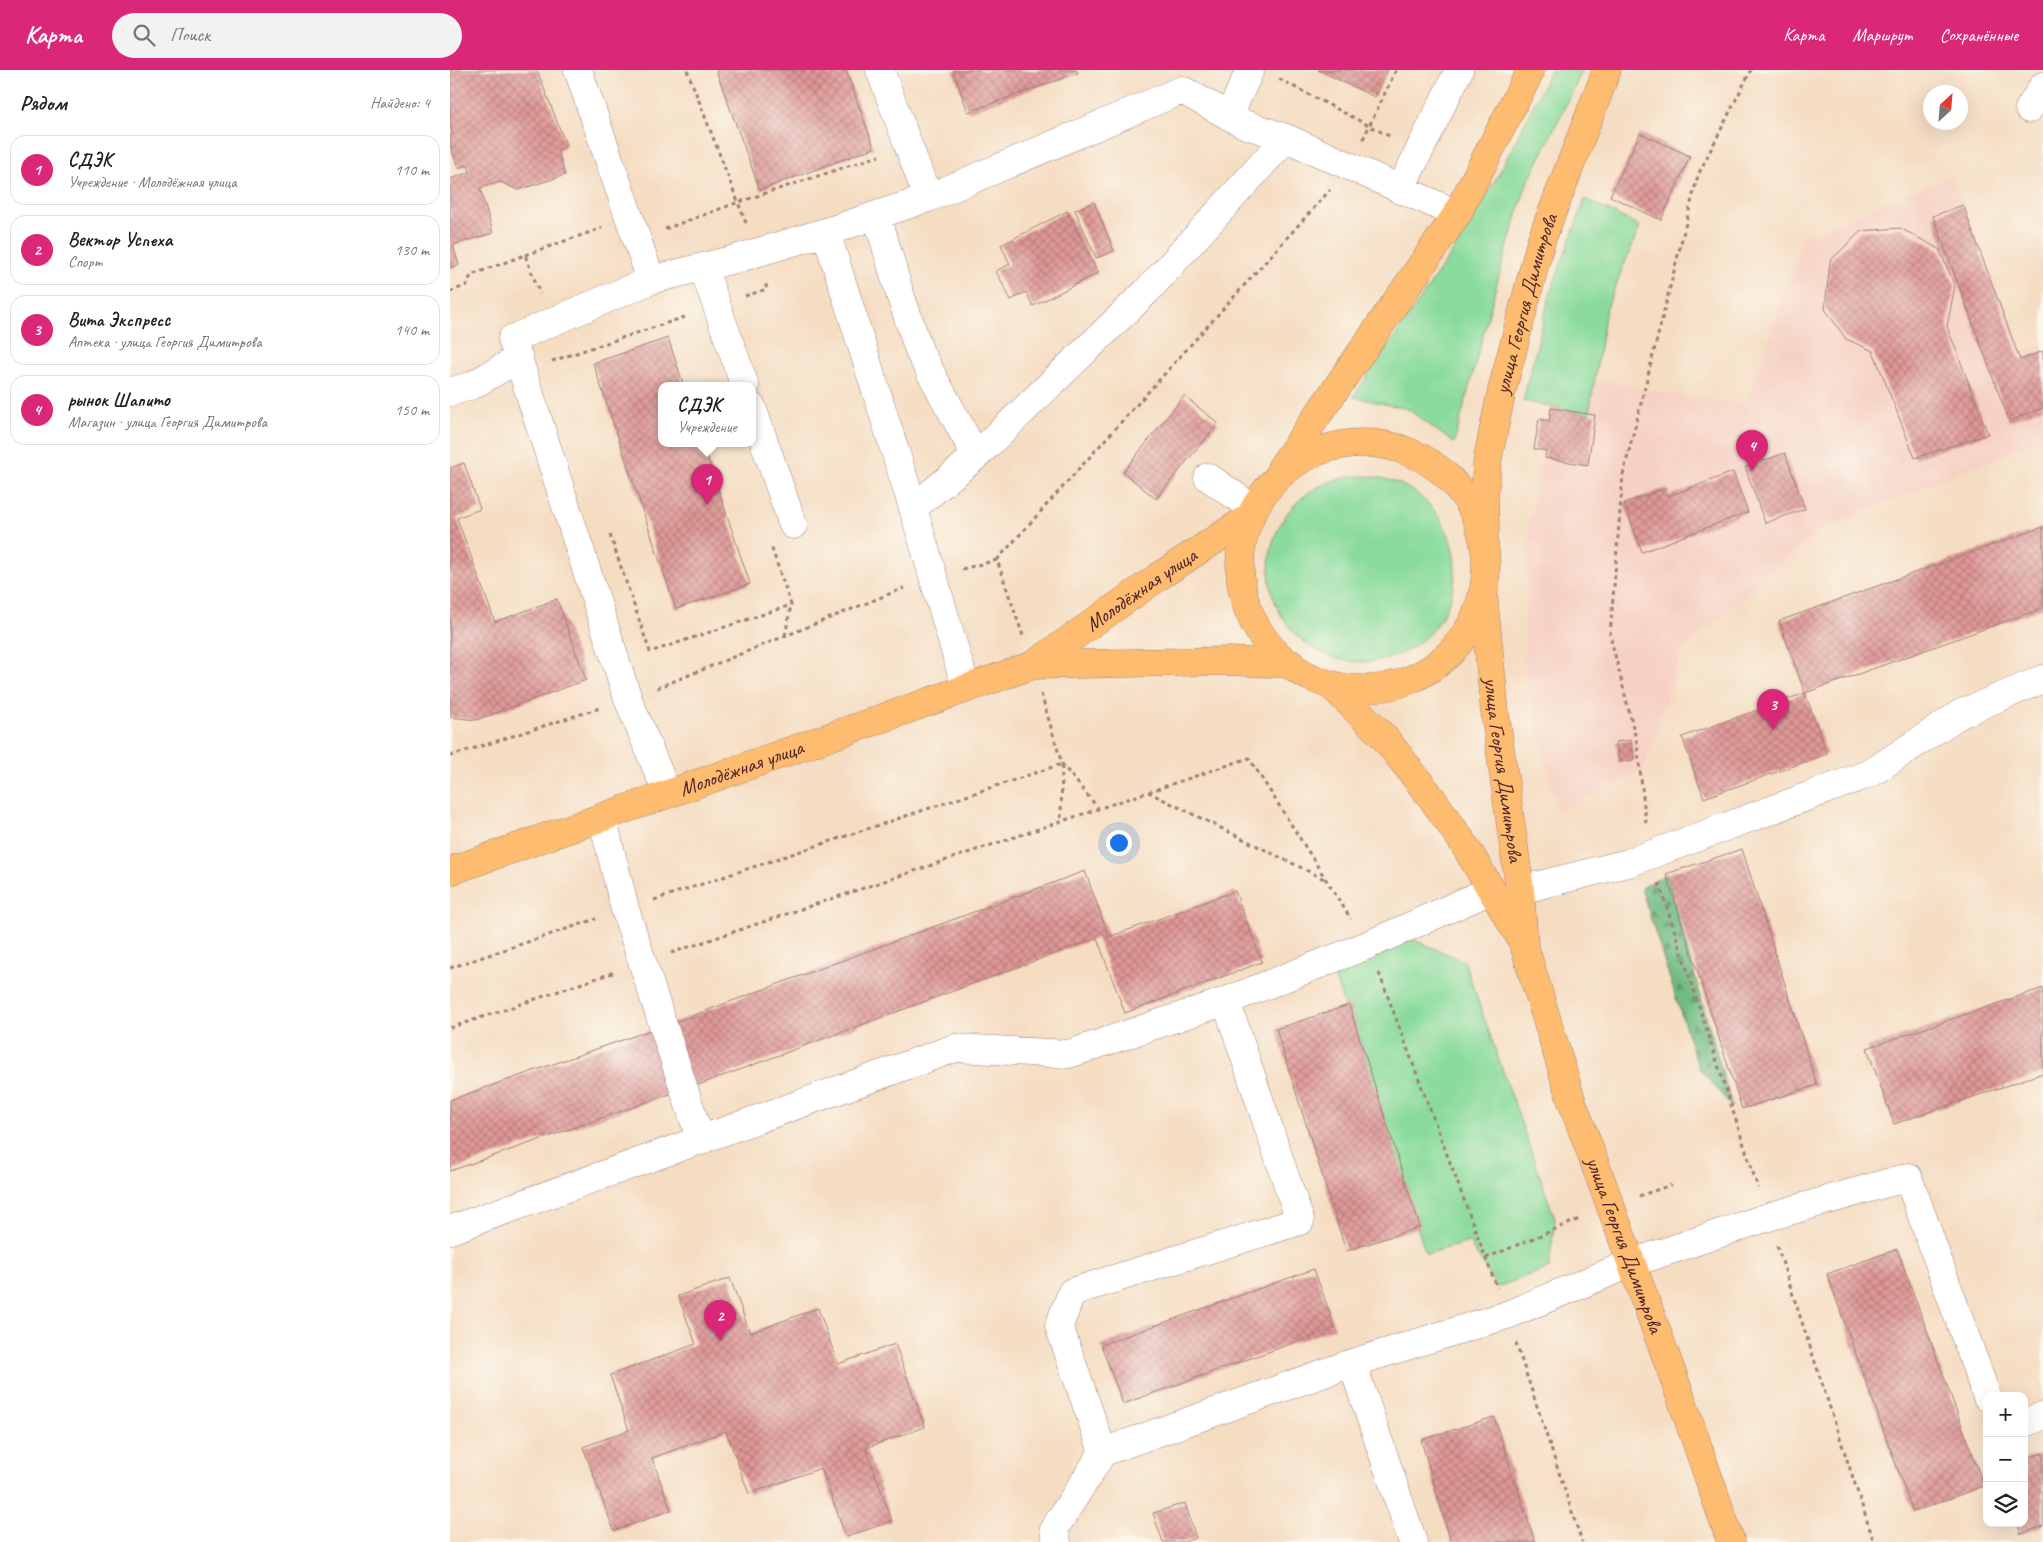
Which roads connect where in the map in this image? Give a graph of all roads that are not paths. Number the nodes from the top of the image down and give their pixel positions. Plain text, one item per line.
1 (578, 70) edge
2 (880, 70) edge
3 (1250, 70) edge
4 (1459, 70) edge
5 (1531, 70) edge
6 (1607, 70) edge
7 (1178, 80) edge
8 (2043, 86) edge
9 (2029, 109) dead end
10 (1229, 116) junction
11 (1286, 138) junction
12 (1400, 190) junction
13 (928, 198) junction
14 (1457, 214) junction
15 (877, 215) junction
16 (826, 232) junction
17 (703, 267) junction
18 (652, 280) junction
19 (519, 358) junction
20 (744, 382) edge
21 (450, 392) edge
22 (756, 419) edge
23 (976, 456) junction
24 (1278, 474) junction
25 (1208, 477) dead end
26 (912, 508) junction
27 (1252, 513) junction
28 (793, 525) dead end
29 (1485, 546) junction
30 (1483, 593) junction
31 (1291, 664) junction
32 (1033, 665) junction
33 (2043, 679) edge
34 (1331, 685) junction
35 (966, 688) junction
36 (667, 794) junction
37 (602, 817) junction
38 (450, 870) edge
39 (1491, 890) junction
40 (1520, 890) junction
41 (1524, 945) junction
42 (1226, 1001) junction
43 (701, 1141) junction
44 (450, 1230) edge
45 (1632, 1263) junction
46 (1352, 1363) junction
47 (1985, 1392) edge
48 (2043, 1416) edge
49 (2028, 1422) edge
50 (1103, 1452) junction
51 (1057, 1542) edge
52 (1413, 1542) edge
53 (1731, 1542) edge

1 - 18 lane
2 - 13 lane
3 - 10 lane
4 - 12 lane
5 - 14 main road
6 - 29 main road, улица Георгия Димитрова
7 - 10 lane
7 - 13 lane
8 - 9 lane
10 - 11 lane
11 - 12 lane
11 - 23 lane
12 - 14 lane
13 - 15 lane
14 - 24 main road
15 - 16 lane
15 - 23 lane
16 - 17 lane
16 - 26 lane
17 - 18 lane
17 - 20 lane
18 - 19 lane
19 - 21 lane
19 - 36 lane
22 - 28 lane
23 - 26 lane
24 - 27 main road
24 - 29 main road
25 - 27 lane
26 - 35 lane
27 - 31 main road
27 - 32 main road, Молодёжная улица
29 - 30 main road, улица Георгия Димитрова
30 - 34 main road
30 - 40 main road, улица Георгия Димитрова
31 - 32 main road, Молодёжная улица
31 - 34 main road
32 - 35 main road, Молодёжная улица
33 - 40 lane
34 - 39 main road, улица Георгия Димитрова
35 - 36 main road, Молодёжная улица
36 - 37 main road, Молодёжная улица
37 - 38 main road, Молодёжная улица
37 - 43 lane
39 - 41 main road, улица Георгия Димитрова
39 - 42 lane
40 - 41 main road, улица Георгия Димитрова
41 - 45 main road, улица Георгия Димитрова
42 - 43 lane
42 - 50 lane
43 - 44 lane
45 - 46 lane
45 - 47 lane
45 - 53 main road, улица Георгия Димитрова
46 - 50 lane
46 - 52 lane
48 - 49 lane
50 - 51 lane

